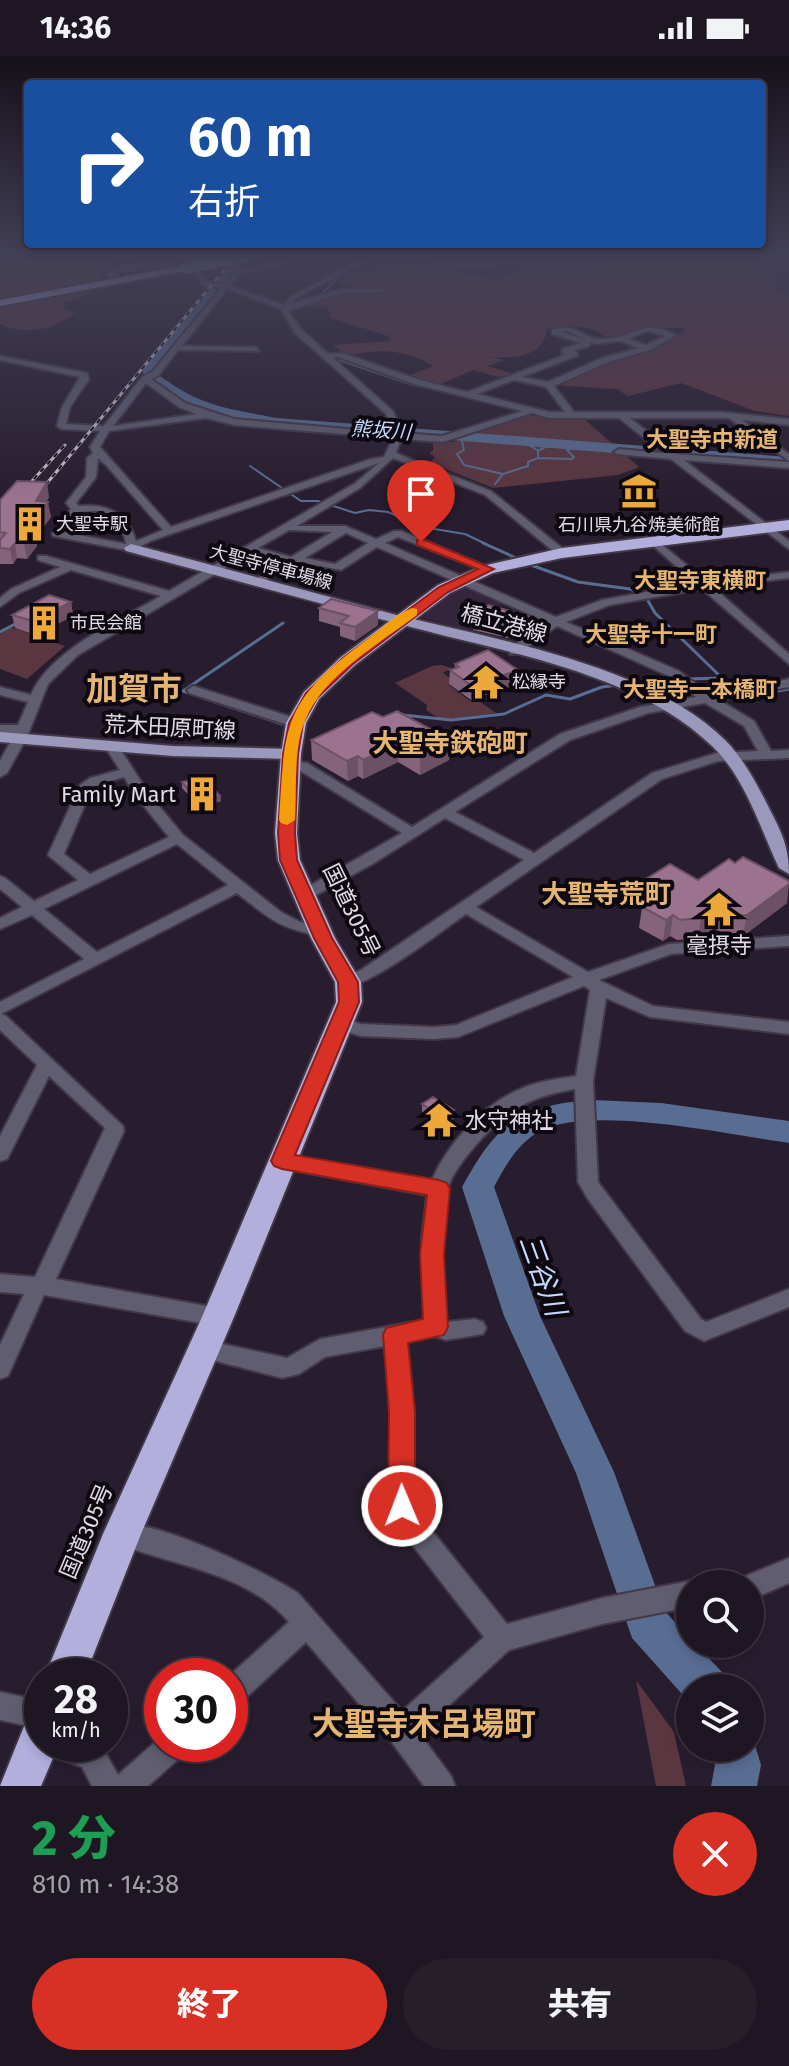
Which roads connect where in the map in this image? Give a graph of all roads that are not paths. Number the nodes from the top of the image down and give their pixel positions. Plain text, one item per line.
1 (185, 338) edge
2 (307, 338) edge
3 (570, 338) edge
4 (590, 338) edge
5 (624, 338) edge
6 (665, 338) edge
7 (621, 339) junction
8 (597, 342) junction
9 (586, 344) junction
10 (178, 348) junction
11 (647, 348) junction
12 (256, 349) dead end
13 (327, 356) junction
14 (0, 358) edge
15 (149, 377) junction
16 (512, 377) junction
17 (549, 385) junction
18 (470, 394) junction
19 (532, 410) junction
20 (222, 413) dead end
21 (207, 415) junction
22 (571, 415) junction
23 (622, 416) junction
24 (733, 416) junction
25 (789, 422) edge
26 (108, 428) junction
27 (398, 431) junction
28 (458, 434) junction
29 (619, 452) dead end
30 (669, 452) junction
31 (98, 454) junction
32 (390, 458) junction
33 (789, 461) edge
34 (326, 477) junction
35 (352, 488) junction
36 (76, 509) junction
37 (777, 526) edge
38 (286, 527) junction
39 (345, 529) junction
40 (170, 532) junction
41 (654, 541) junction
42 (377, 542) junction
43 (789, 546) edge
44 (131, 548) junction
45 (249, 549) junction
46 (562, 553) junction
47 (42, 558) dead end
48 (295, 560) junction
49 (70, 566) junction
50 (211, 569) junction
51 (488, 569) junction
52 (789, 575) edge
53 (464, 579) junction
54 (258, 582) junction
55 (705, 586) junction
56 (169, 595) junction
57 (0, 604) edge
58 (401, 620) junction
59 (555, 622) junction
60 (514, 651) junction
61 (789, 660) edge
62 (789, 683) edge
63 (193, 690) dead end
64 (0, 691) edge
65 (705, 697) junction
66 (33, 700) junction
67 (664, 706) junction
68 (296, 723) junction
69 (0, 729) edge
70 (21, 733) junction
71 (0, 737) edge
72 (112, 747) junction
73 (789, 754) edge
74 (767, 755) junction
75 (731, 757) junction
76 (290, 759) junction
77 (127, 772) junction
78 (0, 773) edge
79 (444, 812) junction
80 (410, 832) junction
81 (178, 838) junction
82 (534, 859) junction
83 (789, 868) edge
84 (0, 881) edge
85 (89, 881) junction
86 (237, 887) junction
87 (303, 896) junction
88 (465, 907) junction
89 (33, 908) junction
90 (0, 924) edge
91 (321, 931) junction
92 (789, 941) edge
93 (95, 959) junction
94 (348, 982) junction
95 (592, 984) junction
96 (0, 1009) edge
97 (0, 1020) edge
98 (341, 1024) junction
99 (789, 1028) edge
100 (47, 1063) junction
101 (584, 1084) junction
102 (0, 1154) edge
103 (282, 1161) junction
104 (439, 1189) junction
105 (0, 1283) edge
106 (40, 1286) junction
107 (789, 1298) edge
108 (218, 1317) junction
109 (435, 1327) junction
110 (475, 1328) dead end
111 (395, 1335) junction
112 (204, 1349) junction
113 (0, 1369) edge
114 (122, 1534) junction
115 (789, 1570) edge
116 (764, 1581) edge
117 (676, 1597) edge
118 (308, 1623) junction
119 (502, 1639) junction
120 (72, 1658) edge
121 (248, 1677) edge
122 (0, 1706) edge
123 (24, 1721) edge
124 (401, 1731) junction
125 (32, 1762) edge
126 (95, 1762) edge
127 (154, 1762) edge
128 (20, 1786) edge
129 (108, 1786) edge
130 (127, 1786) edge
131 (441, 1786) edge

1 - 10 street
2 - 13 street
3 - 9 street
4 - 8 street
5 - 7 street
6 - 11 street
7 - 8 street
7 - 11 street
8 - 9 street
9 - 16 street
10 - 12 street
10 - 15 street
11 - 17 street
13 - 18 street
13 - 27 street
14 - 26 street
15 - 21 street
15 - 26 street
16 - 17 street
16 - 18 street
17 - 22 street
18 - 19 street
19 - 22 street
19 - 28 street
20 - 21 street
21 - 26 street
21 - 27 street
22 - 23 street
23 - 24 street
23 - 30 street
24 - 25 street
24 - 33 street
26 - 31 street
27 - 28 street
27 - 28 street
27 - 32 street
29 - 30 street
30 - 33 street
30 - 37 street
31 - 36 street
31 - 40 street
32 - 34 street
32 - 35 street
32 - 46 street
34 - 35 street
34 - 40 street
35 - 38 street
36 - 44 street
36 - 44 street
37 - 41 highway, 国道305号
37 - 43 street
38 - 39 street
38 - 45 street
39 - 42 street
39 - 48 street
40 - 44 street
41 - 46 highway, 国道305号
41 - 55 street
42 - 48 street
42 - 51 street
42 - 53 street
44 - 50 main road, 大聖寺停車場線
45 - 48 street
45 - 50 street
46 - 51 highway, 国道305号
47 - 49 street
48 - 54 street
49 - 56 street
49 - 57 street
50 - 54 main road, 大聖寺停車場線
50 - 56 street
51 - 53 highway, 国道305号
52 - 55 street
53 - 58 highway, 国道305号
53 - 59 street
54 - 58 main road, 大聖寺停車場線
55 - 59 street
55 - 61 street
56 - 66 street
58 - 60 main road, 橋立港線
58 - 68 highway, 国道305号
59 - 60 street
59 - 65 street
60 - 67 main road, 橋立港線
62 - 65 street
63 - 68 street
64 - 66 street
65 - 67 street
65 - 74 street
66 - 70 street
67 - 75 main road, 橋立港線
67 - 79 street
68 - 76 highway, 国道305号
69 - 70 street
70 - 71 main road, 荒木田原町線
70 - 72 main road, 荒木田原町線
70 - 78 street
72 - 76 main road, 荒木田原町線
72 - 77 street
73 - 74 street
74 - 75 street
75 - 82 street
75 - 83 main road, 橋立港線
76 - 80 street
76 - 87 highway, 国道305号
77 - 81 street
77 - 85 street
79 - 80 street
79 - 82 street
80 - 87 street
81 - 85 street
81 - 86 street
82 - 88 street
84 - 89 street
85 - 89 street
86 - 91 street
86 - 93 street
87 - 91 highway, 国道305号
88 - 94 street
88 - 95 street
89 - 90 street
89 - 93 street
91 - 94 highway, 国道305号
92 - 95 street
93 - 96 street
94 - 98 highway, 国道305号
95 - 98 street
95 - 99 street
95 - 101 street
97 - 100 street
98 - 103 highway, 国道305号
100 - 102 street
100 - 106 street
101 - 104 street
101 - 107 street
103 - 104 street
103 - 108 highway, 国道305号
104 - 109 street
105 - 106 street
106 - 108 street
106 - 113 street
108 - 112 highway, 国道305号
109 - 110 street
109 - 111 street
111 - 112 street
111 - 119 street
112 - 114 highway, 国道305号
114 - 118 street
114 - 120 highway, 国道305号
115 - 116 street
117 - 119 street
118 - 121 street
118 - 124 street
119 - 124 street
122 - 123 street
124 - 131 street
125 - 128 highway
126 - 129 street
127 - 130 street

